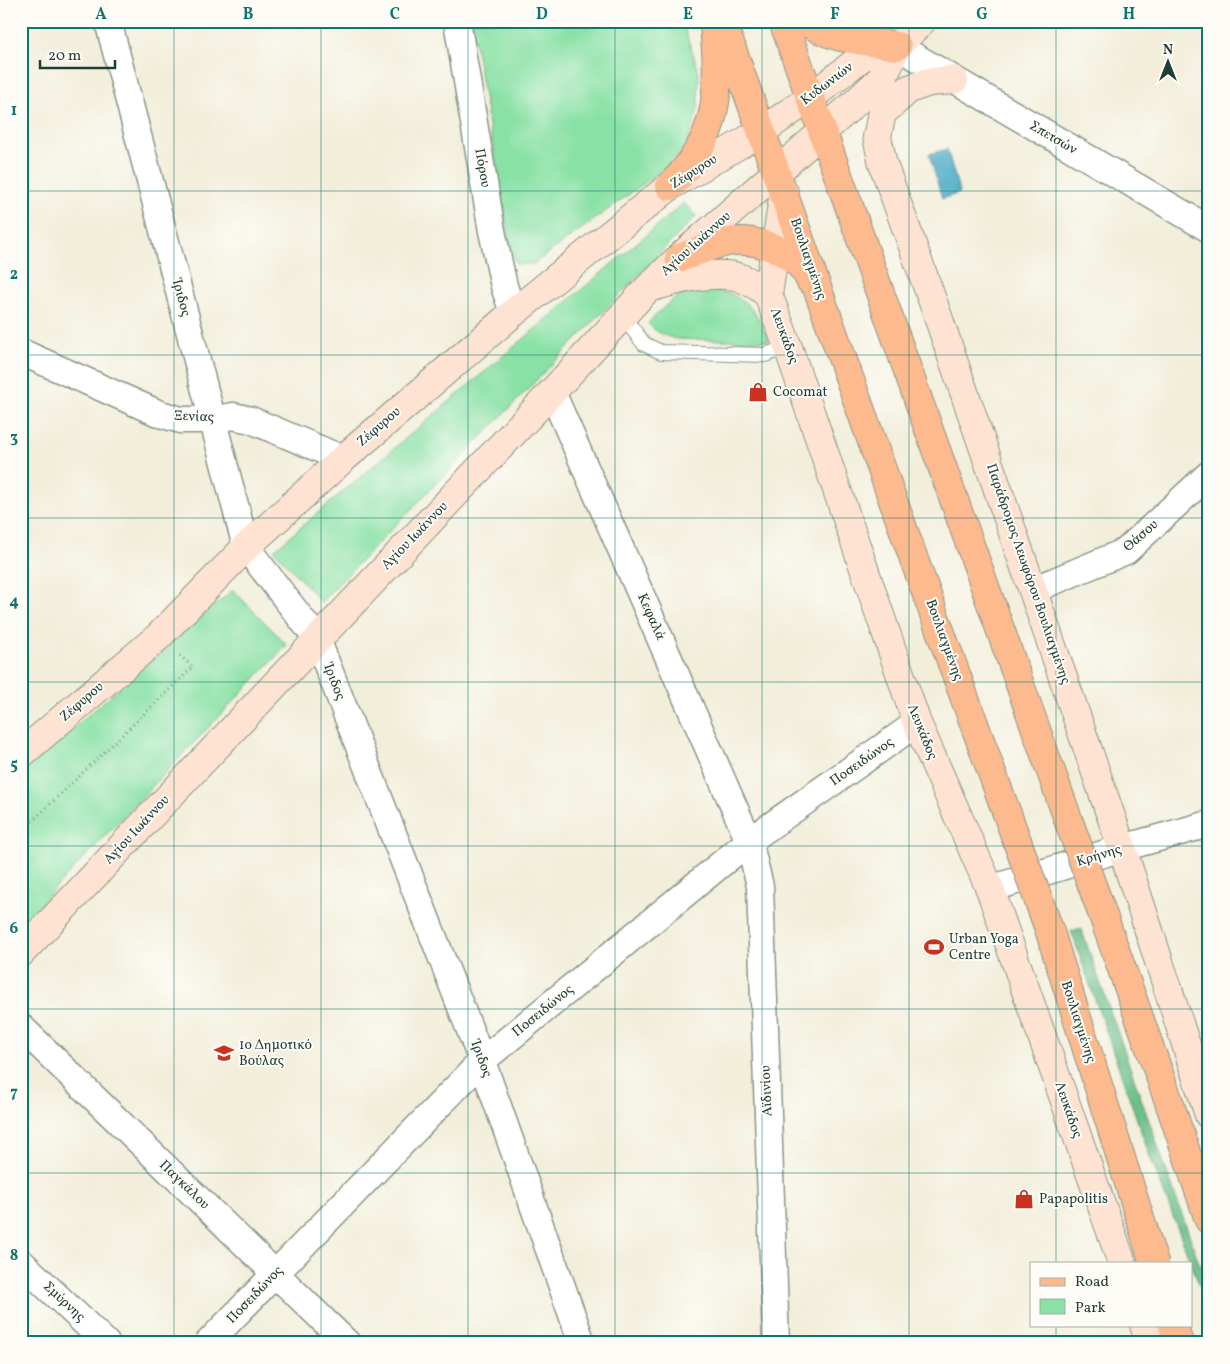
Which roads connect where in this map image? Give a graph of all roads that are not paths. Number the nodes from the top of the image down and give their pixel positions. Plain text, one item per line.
1 (108, 21) edge
2 (456, 21) edge
3 (714, 21) edge
4 (722, 21) edge
5 (783, 21) edge
6 (808, 21) edge
7 (922, 21) edge
8 (897, 46) junction
9 (954, 80) junction
10 (810, 98) junction
11 (762, 131) junction
12 (822, 132) junction
13 (780, 182) junction
14 (670, 186) junction
15 (1209, 229) edge
16 (775, 248) junction
17 (679, 258) junction
18 (648, 288) junction
19 (768, 294) junction
20 (513, 314) junction
21 (622, 315) junction
22 (832, 329) junction
23 (788, 347) junction
24 (21, 352) edge
25 (552, 392) junction
26 (212, 420) junction
27 (343, 459) junction
28 (1209, 474) edge
29 (246, 547) junction
30 (1033, 590) junction
31 (317, 639) junction
32 (917, 723) junction
33 (21, 754) edge
34 (1209, 824) edge
35 (749, 841) junction
36 (1122, 848) junction
37 (990, 890) junction
38 (21, 953) edge
39 (21, 1027) edge
40 (482, 1061) junction
41 (1209, 1115) edge
42 (1209, 1220) edge
43 (21, 1262) edge
44 (1122, 1262) edge
45 (1154, 1262) edge
46 (275, 1273) junction
47 (1144, 1326) edge
48 (1173, 1326) edge
49 (106, 1343) edge
50 (208, 1343) edge
51 (347, 1343) edge
52 (582, 1343) edge
53 (776, 1343) edge
54 (1150, 1343) edge
55 (1179, 1343) edge

1 - 26 street, Ίριδος
2 - 20 street, Πόρου
3 - 14 main road
4 - 11 main road, Βουλιαγμένης
5 - 10 main road
6 - 8 main road
7 - 8 street, Κυδωνιών
8 - 9 street, Σπετσών
8 - 10 street, Κυδωνιών
8 - 12 street, Κυδωνιών
9 - 15 street, Σπετσών
9 - 30 street, Παράδρομος Λεωφόρου Βουλιαγμένης
10 - 11 street, Κυδωνιών
10 - 12 main road
11 - 13 main road, Βουλιαγμένης
11 - 14 street, Ζέφυρου
12 - 13 street, Αγίου Ιωάννου
12 - 42 main road, bridge
13 - 16 street, Λευκάδος
13 - 17 street, Αγίου Ιωάννου
13 - 22 main road, Βουλιαγμένης
14 - 20 street, Ζέφυρου
16 - 17 main road
16 - 19 street, Λευκάδος
16 - 22 main road
17 - 18 street, Αγίου Ιωάννου
18 - 19 street
18 - 21 street, Αγίου Ιωάννου
19 - 23 street, Λευκάδος
20 - 27 street, Ζέφυρου
21 - 23 lane
21 - 25 street, Αγίου Ιωάννου
22 - 45 main road, Βουλιαγμένης, bridge
23 - 32 street, Λευκάδος
24 - 26 street, Ξενίας
25 - 31 street, Αγίου Ιωάννου
25 - 35 street, Κεφαλά
26 - 27 street, Ξενίας
26 - 29 street, Ίριδος
27 - 29 street, Ζέφυρου
28 - 30 street, Θάσου
29 - 31 street, Ίριδος
29 - 33 street, Ζέφυρου
30 - 36 street, Παράδρομος Λεωφόρου Βουλιαγμένης
31 - 38 street, Αγίου Ιωάννου
31 - 40 street, Ίριδος
32 - 35 street, Ποσειδώνος
32 - 37 street, Λευκάδος
34 - 36 street, Κρήνης
35 - 40 street, Ποσειδώνος
35 - 53 street, Αϊδινίου
36 - 37 street, Κρήνης
36 - 41 street, Παράδρομος Λεωφόρου Βουλιαγμένης
37 - 44 street, Λευκάδος
39 - 46 street, Παγκάλου
40 - 46 street, Ποσειδώνος
40 - 52 street, Ίριδος
43 - 49 street, Σμύρνης
46 - 50 street, Ποσειδώνος
46 - 51 street, Παγκάλου
47 - 54 street
48 - 55 main road

